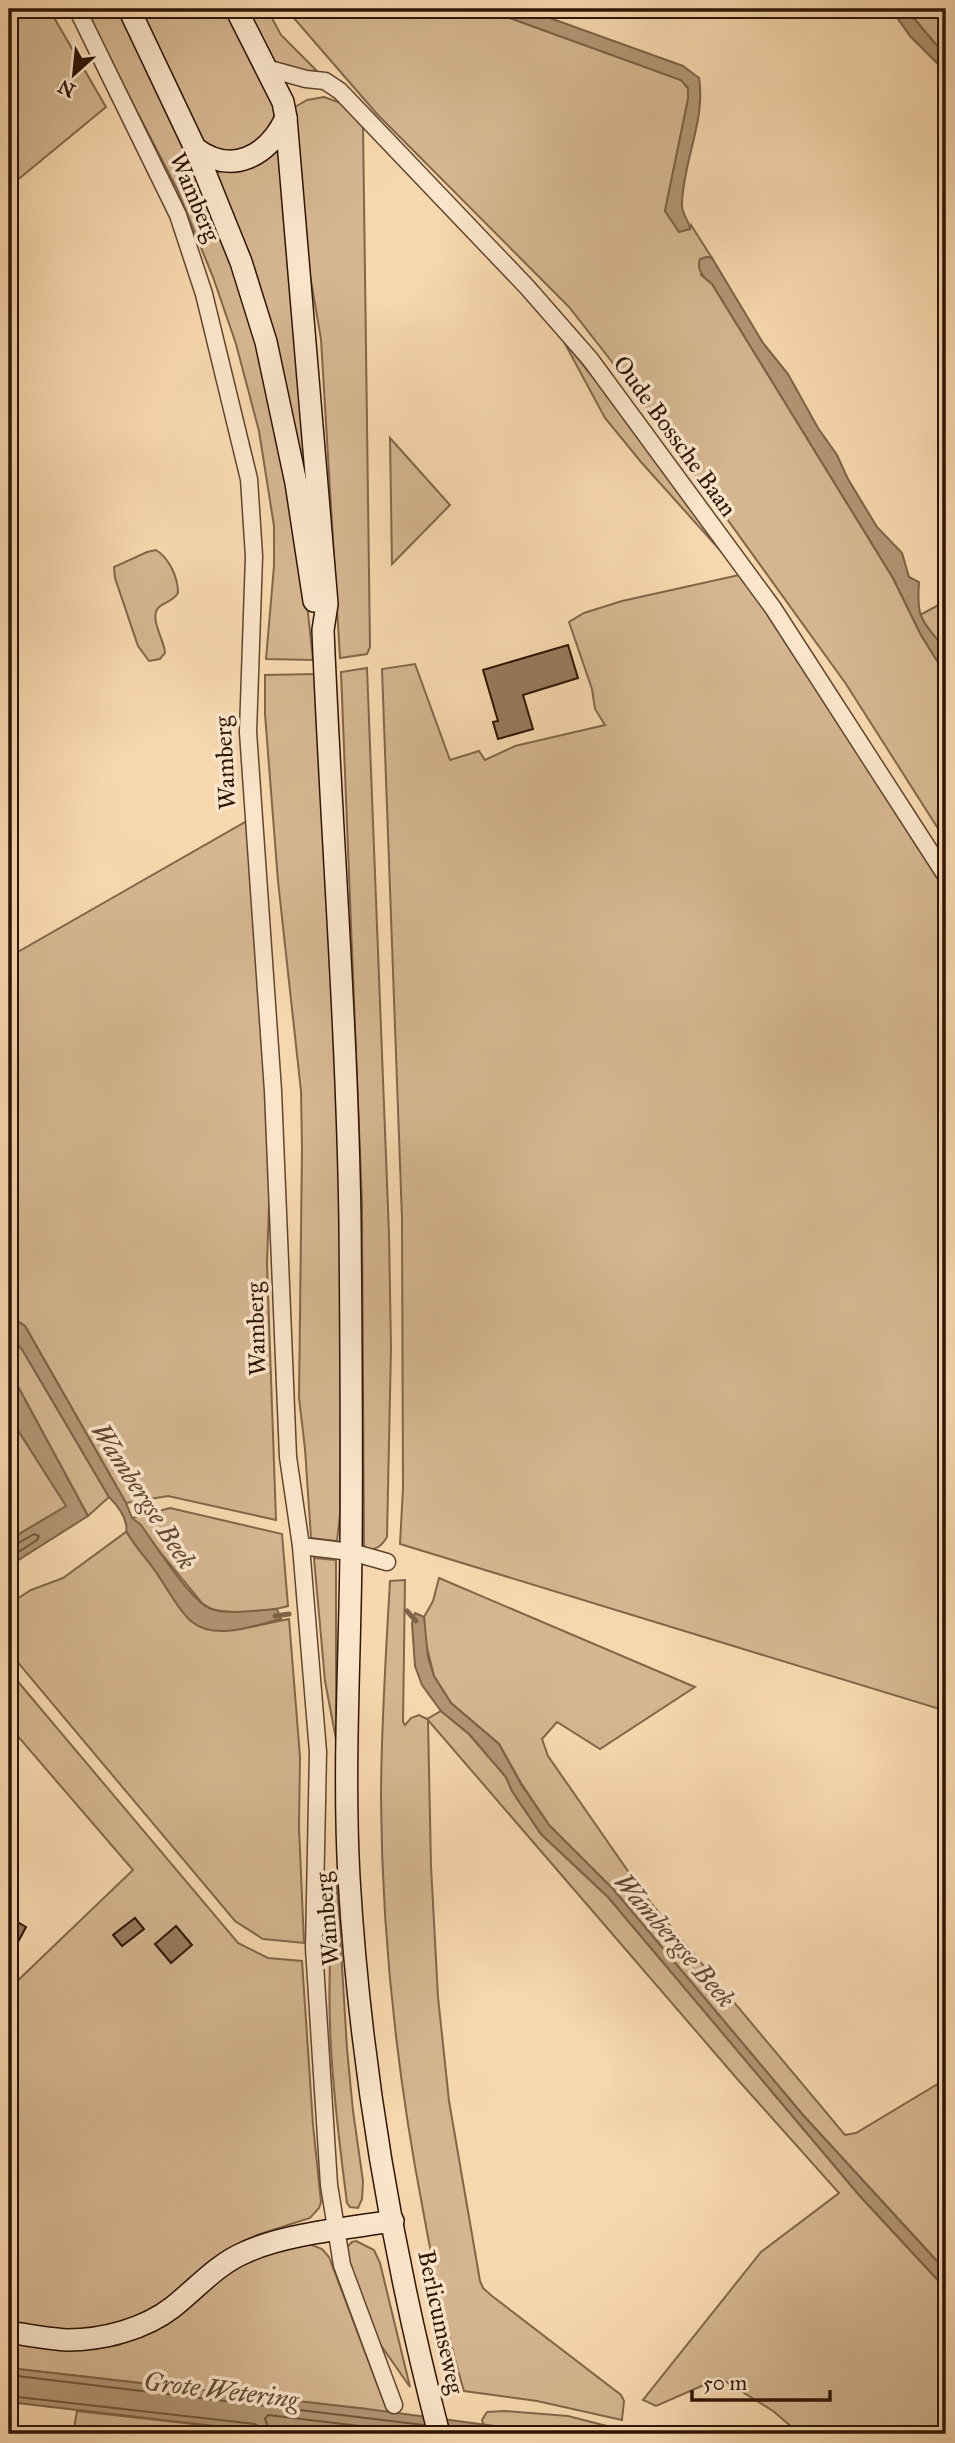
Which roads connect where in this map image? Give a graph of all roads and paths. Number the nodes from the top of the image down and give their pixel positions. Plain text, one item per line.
1 (77, 9) edge
2 (129, 9) edge
3 (236, 9) edge
4 (266, 68) junction
5 (306, 79) junction
6 (285, 110) junction
7 (195, 148) junction
8 (323, 630) junction
9 (946, 876) edge
10 (301, 1546) junction
11 (351, 1552) junction
12 (387, 1562) dead end
13 (393, 2221) junction
14 (336, 2230) junction
15 (9, 2332) edge
16 (394, 2405) dead end
17 (439, 2434) edge

1 - 10 street, Wamberg
2 - 7 main road, Wamberg
3 - 4 main road, Wamberg
4 - 5 street, Oude Bossche Baan
4 - 6 main road, Wamberg
5 - 6 street
5 - 9 street, Oude Bossche Baan
6 - 7 main road
6 - 8 main road, Wamberg
7 - 8 main road, Wamberg
8 - 11 main road, Wamberg
10 - 11 street
10 - 14 street, Wamberg
11 - 12 street
11 - 13 main road, Wamberg
13 - 14 main road
13 - 17 main road, Berlicumseweg
14 - 15 main road
14 - 16 street

